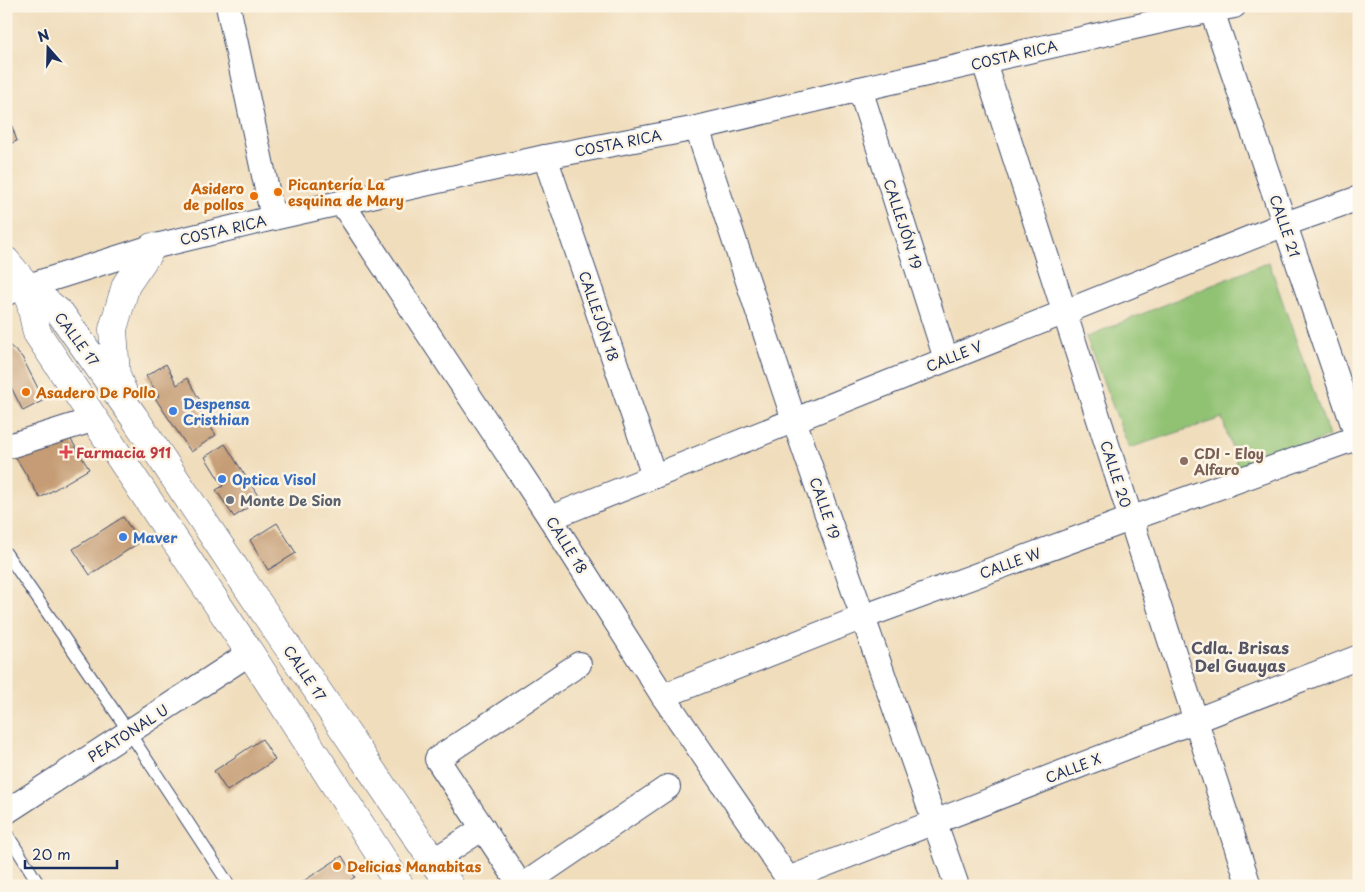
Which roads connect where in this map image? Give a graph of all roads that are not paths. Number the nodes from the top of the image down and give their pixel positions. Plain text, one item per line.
1 (228, 6) edge
2 (1223, 9) edge
3 (1182, 11) edge
4 (984, 62) junction
5 (860, 90) junction
6 (698, 128) junction
7 (544, 157) junction
8 (1359, 198) edge
9 (342, 203) junction
10 (272, 218) junction
11 (1284, 224) junction
12 (152, 247) junction
13 (6, 261) edge
14 (17, 290) edge
15 (1065, 312) junction
16 (946, 359) junction
17 (134, 417) junction
18 (96, 419) junction
19 (794, 420) junction
20 (1358, 439) edge
21 (6, 448) edge
22 (654, 476) junction
23 (550, 518) junction
24 (1130, 519) junction
25 (6, 553) edge
26 (864, 618) junction
27 (250, 653) junction
28 (1359, 657) edge
29 (579, 664) dead end
30 (663, 696) junction
31 (1196, 720) junction
32 (129, 732) junction
33 (668, 787) dead end
34 (6, 812) edge
35 (934, 822) junction
36 (482, 828) junction
37 (6, 832) edge
38 (433, 861) junction
39 (790, 882) edge
40 (40, 886) edge
41 (230, 886) edge
42 (400, 886) edge
43 (450, 886) edge
44 (522, 886) edge
45 (957, 886) edge
46 (1249, 886) edge

1 - 10 street
2 - 3 street, COSTA RICA
2 - 11 street, CALLE 21
3 - 4 street, COSTA RICA
4 - 5 street, COSTA RICA
4 - 15 street, CALLE 20
5 - 6 street, COSTA RICA
5 - 16 street, CALLEJÓN 19
6 - 7 street, COSTA RICA
6 - 19 street, CALLE 19
7 - 9 street, COSTA RICA
7 - 22 street, CALLEJÓN 18
8 - 11 street, CALLE V
9 - 10 street, COSTA RICA
9 - 23 street, CALLE 18
10 - 12 street, COSTA RICA
11 - 15 street, CALLE V
11 - 20 street, CALLE 21
12 - 14 street, COSTA RICA
12 - 17 street
13 - 14 street
14 - 17 street, CALLE 17
14 - 18 street, CALLE 17
15 - 16 street, CALLE V
15 - 24 street, CALLE 20
16 - 19 street, CALLE V
17 - 38 street, CALLE 17
18 - 21 street
18 - 27 street, CALLE 17
19 - 22 street, CALLE V
19 - 26 street, CALLE 19
20 - 24 street, CALLE W
22 - 23 street, CALLE V
23 - 30 street, CALLE 18
24 - 26 street, CALLE W
24 - 31 street, CALLE 20
25 - 32 lane
26 - 30 street, CALLE W
26 - 35 street, CALLE 19
27 - 32 street, PEATONAL U
27 - 42 street, CALLE 17
28 - 31 street, CALLE X
29 - 36 street
30 - 39 street, CALLE 18
31 - 35 street, CALLE X
31 - 46 street, CALLE 20
32 - 34 street, PEATONAL U
32 - 41 lane
33 - 44 street
35 - 39 street, CALLE X
35 - 45 street, CALLE 19
36 - 38 street
36 - 44 street
37 - 40 lane
38 - 43 street, CALLE 17

